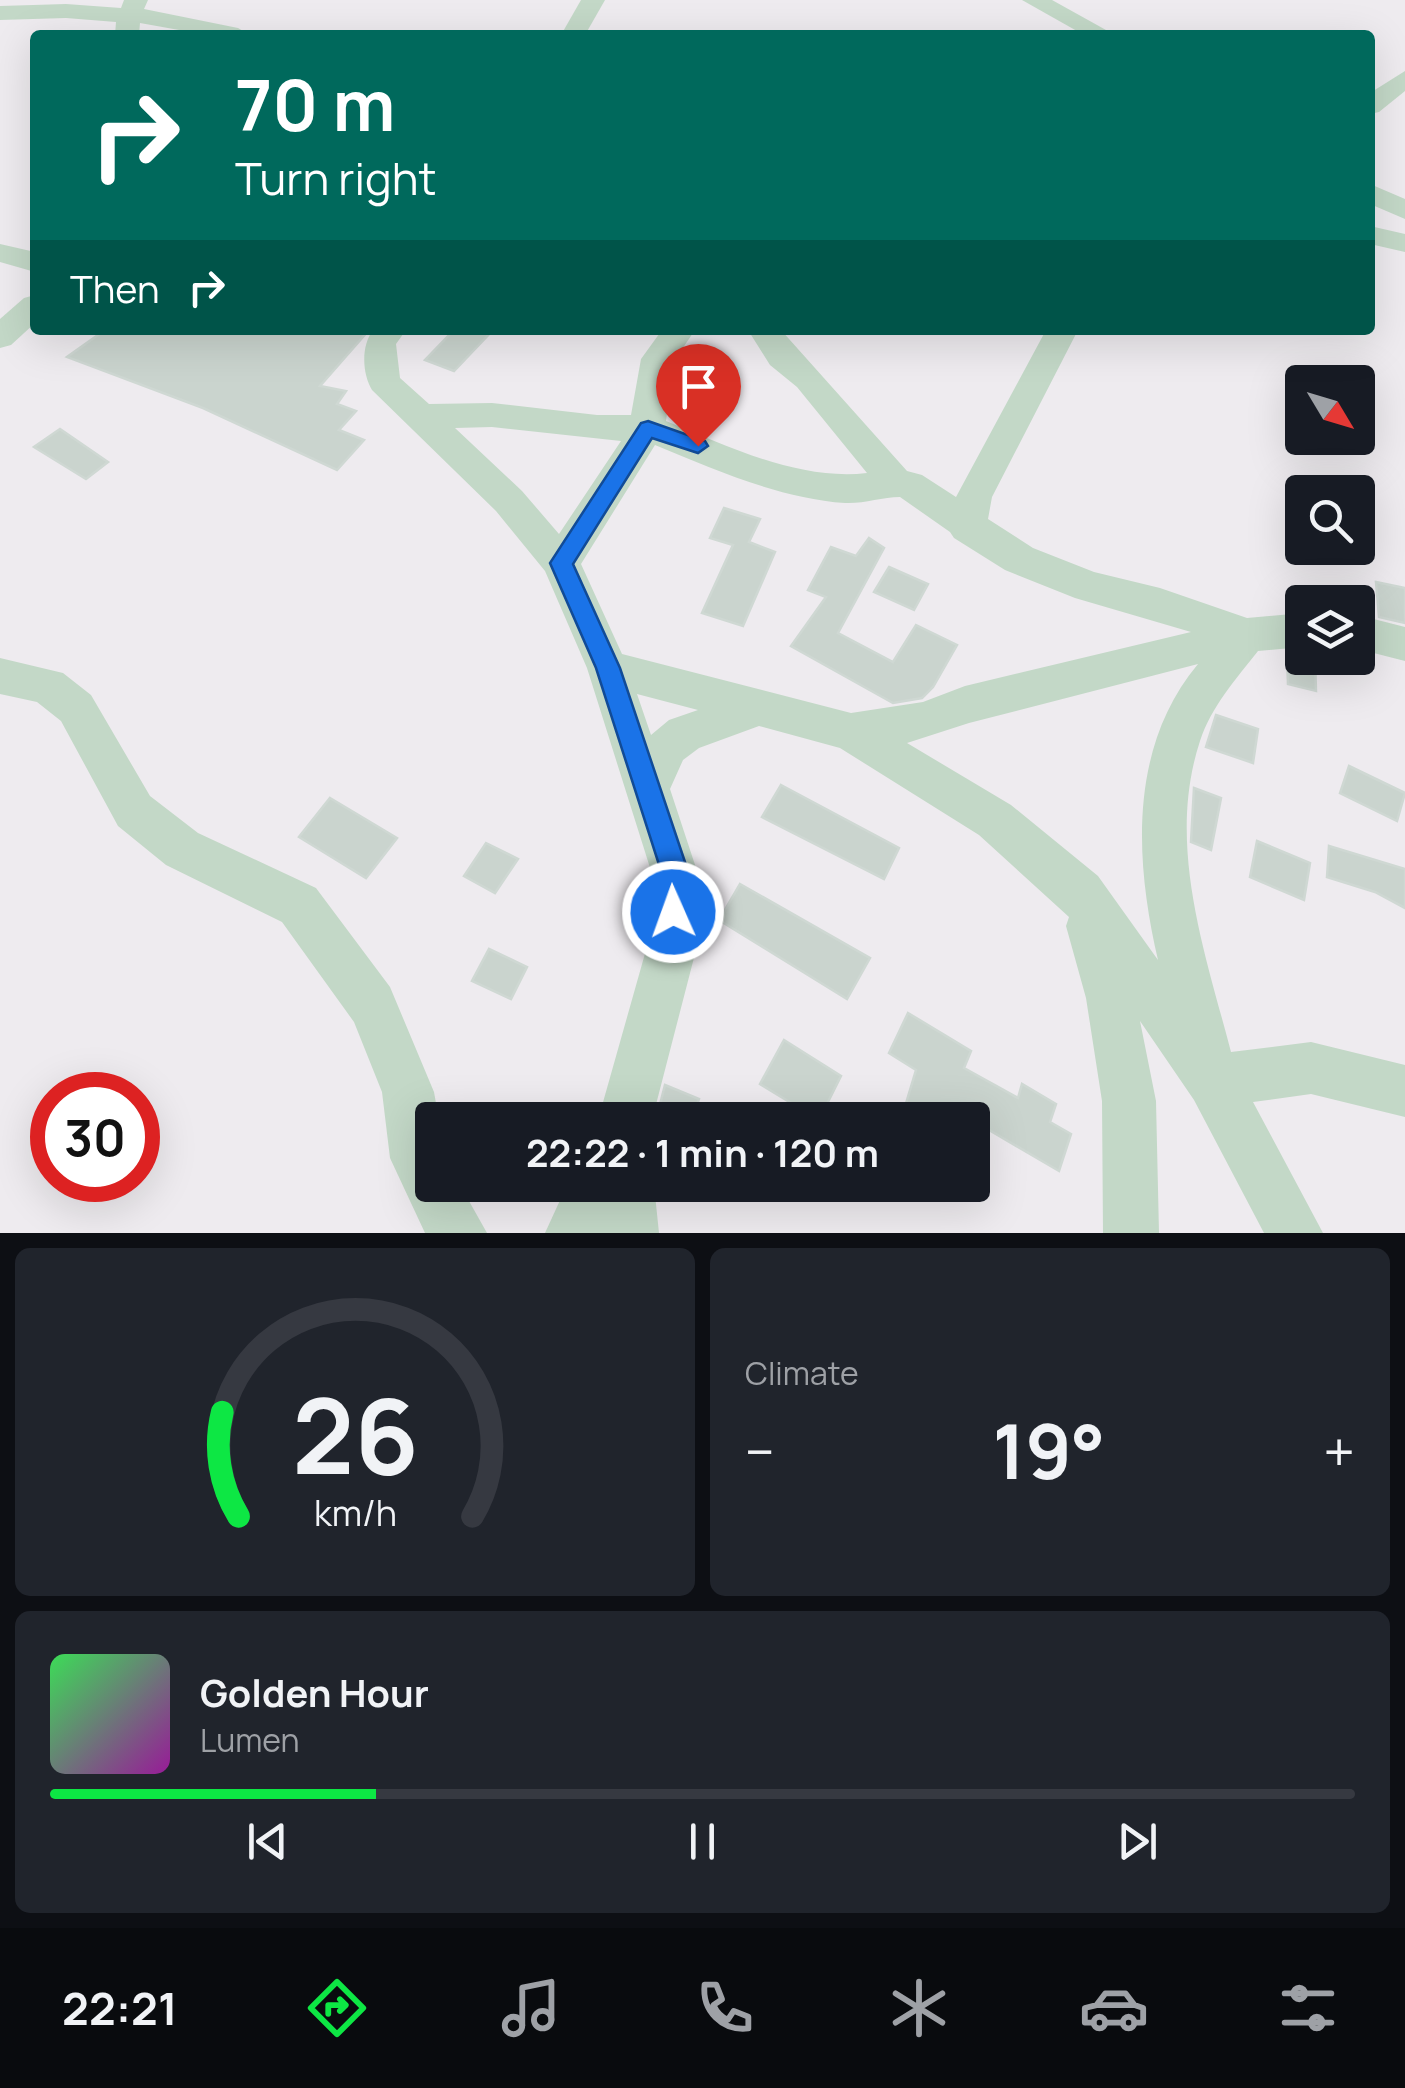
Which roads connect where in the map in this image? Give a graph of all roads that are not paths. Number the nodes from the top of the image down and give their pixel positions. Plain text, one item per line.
1 (177, 0) edge
2 (593, 0) edge
3 (1034, 0) edge
4 (0, 13) edge
5 (135, 17) edge
6 (209, 30) edge
7 (576, 30) edge
8 (1092, 30) edge
9 (1405, 78) edge
10 (1375, 102) edge
11 (1375, 195) edge
12 (1405, 210) edge
13 (1375, 236) edge
14 (1405, 244) edge
15 (0, 253) edge
16 (30, 261) edge
17 (30, 310) edge
18 (386, 335) edge
19 (672, 335) edge
20 (767, 335) edge
21 (1059, 335) edge
22 (0, 337) edge
23 (422, 417) junction
24 (648, 428) junction
25 (896, 483) junction
26 (967, 528) junction
27 (561, 563) junction
28 (1285, 632) edge
29 (1247, 635) junction
30 (1375, 636) edge
31 (1405, 644) edge
32 (608, 668) junction
33 (0, 676) edge
34 (761, 707) junction
35 (850, 732) junction
36 (646, 791) junction
37 (1081, 893) junction
38 (1213, 1081) junction
39 (1405, 1091) edge
40 (631, 1102) edge
41 (588, 1202) edge
42 (628, 1202) edge
43 (459, 1233) edge
44 (572, 1233) edge
45 (631, 1233) edge
46 (1130, 1233) edge
47 (1296, 1233) edge

1 - 5 street
2 - 7 street
3 - 8 street
4 - 5 street
5 - 6 street
9 - 10 street
11 - 12 street
13 - 14 street
15 - 16 street
17 - 22 street
18 - 23 street
19 - 24 street
20 - 25 street
21 - 26 street
23 - 24 street
23 - 27 street
24 - 25 street
24 - 27 street
25 - 26 street
26 - 29 street
27 - 32 street
28 - 29 street
29 - 35 street
29 - 38 street
30 - 31 street
32 - 34 street
32 - 36 street
33 - 43 street
34 - 35 street
34 - 36 street
35 - 37 street
36 - 40 street
37 - 38 street
37 - 46 street
38 - 39 street
38 - 47 street
41 - 44 street
42 - 45 street

